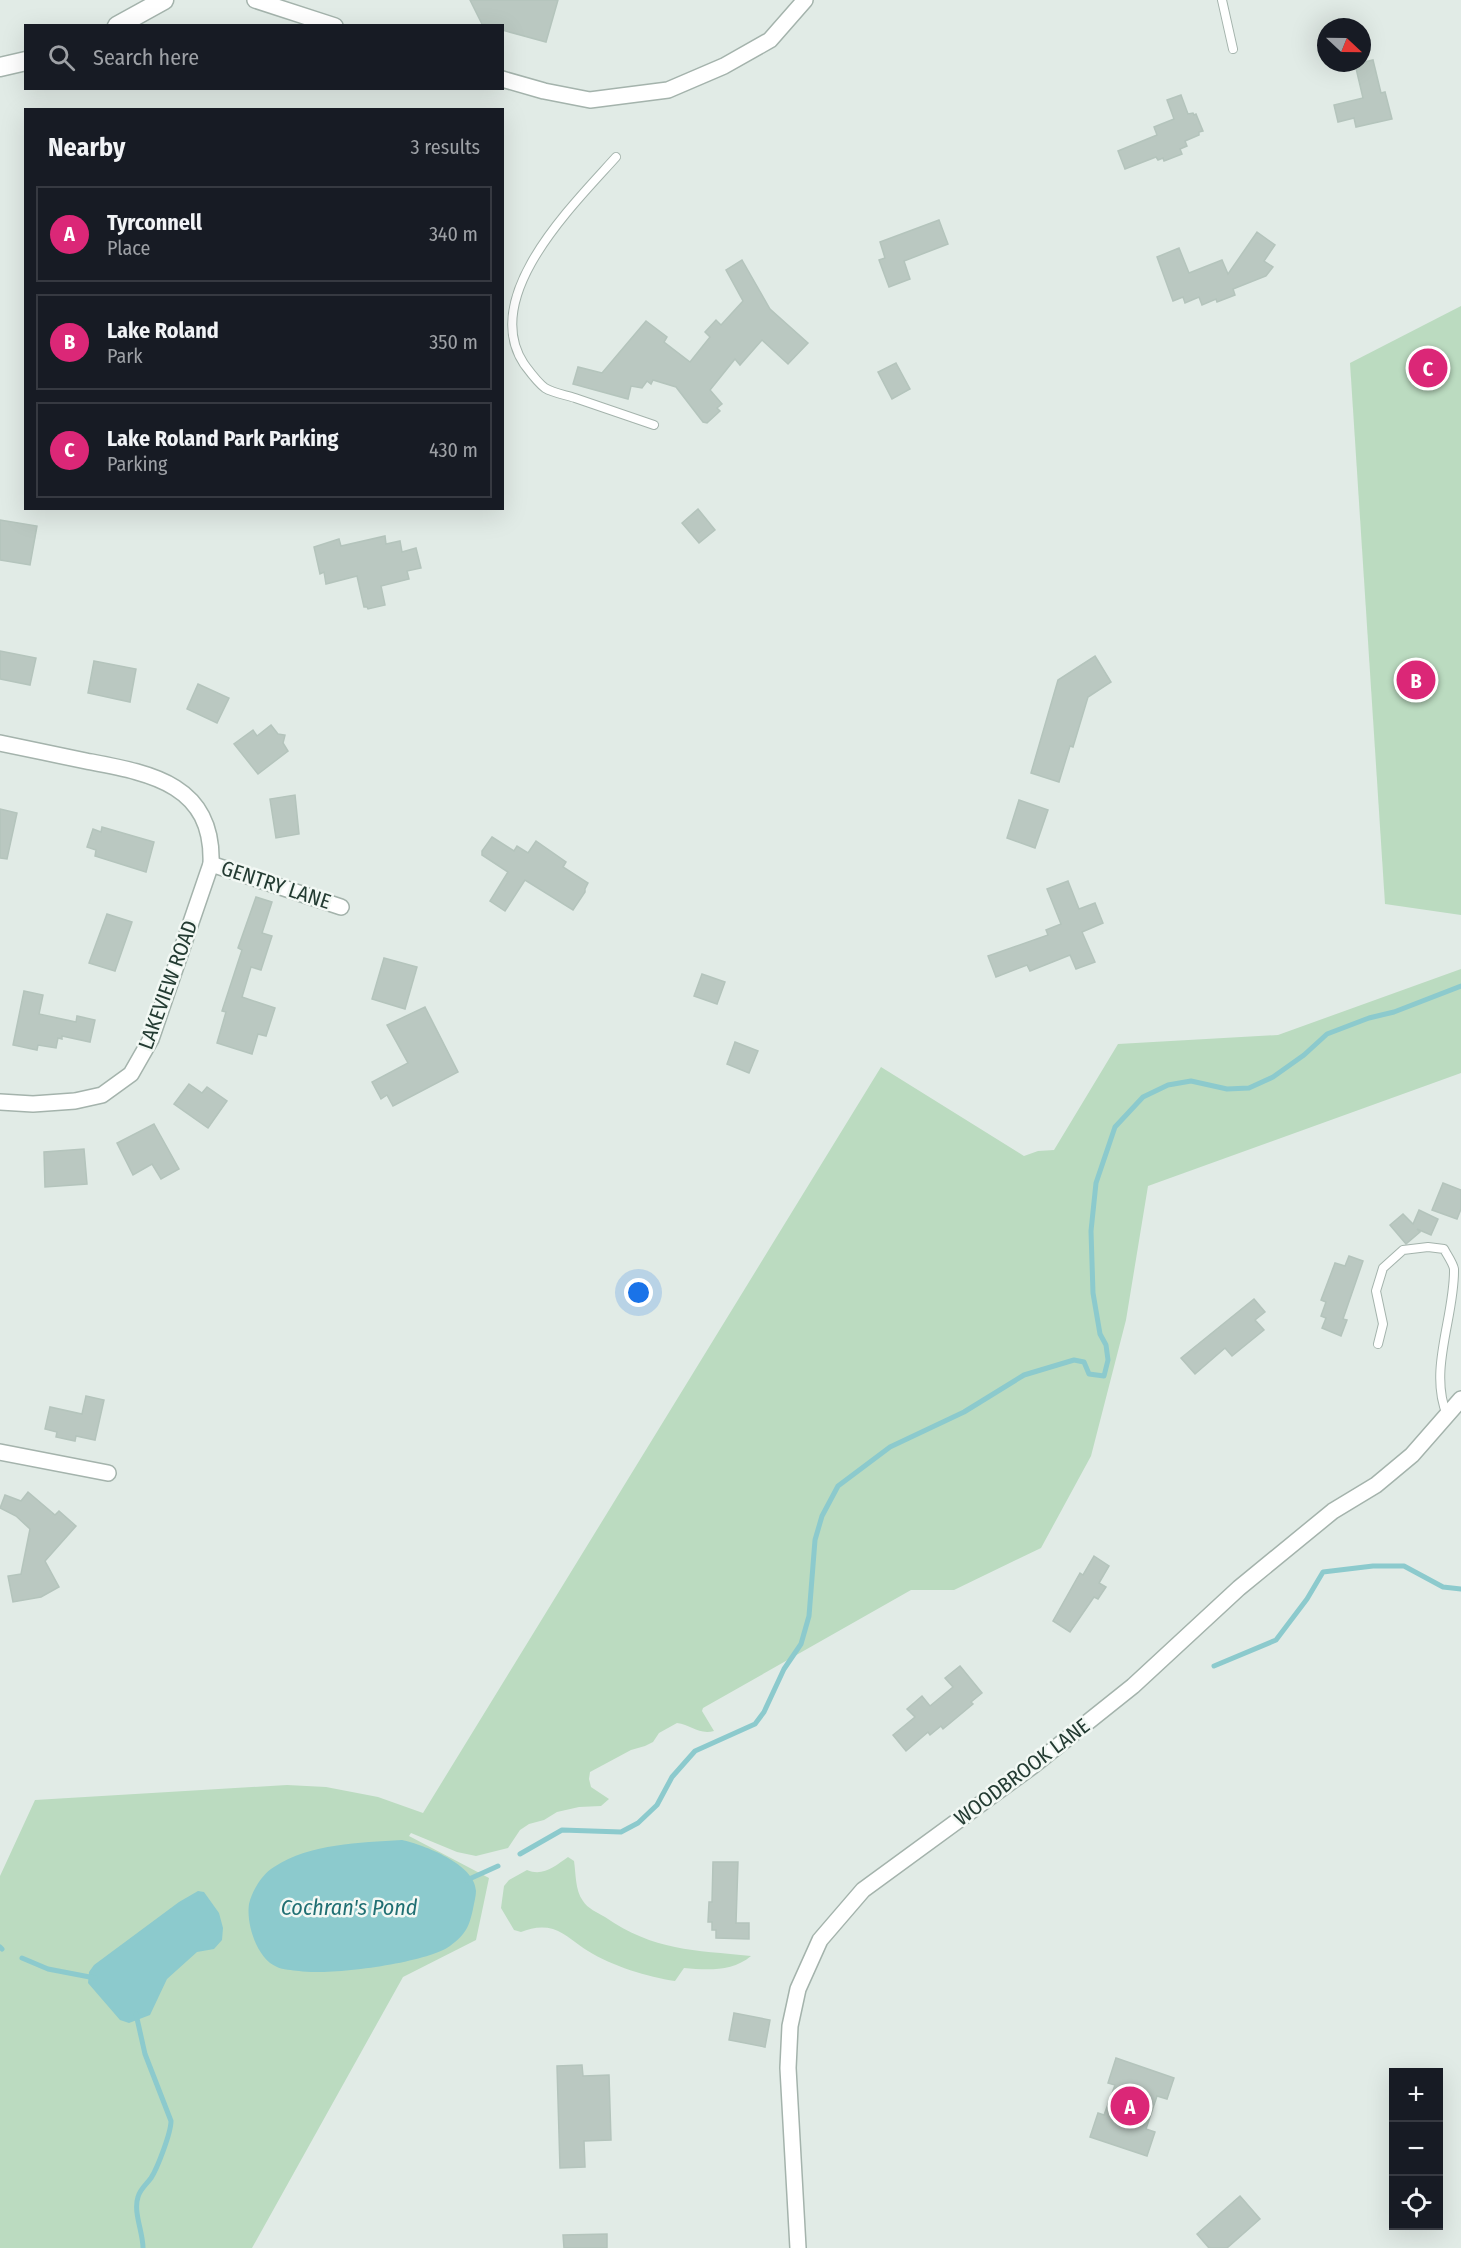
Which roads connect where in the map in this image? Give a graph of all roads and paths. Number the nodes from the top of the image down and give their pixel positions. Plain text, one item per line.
1 (164, 0) edge
2 (255, 0) edge
3 (1222, 0) edge
4 (801, 2) edge
5 (278, 3) edge
6 (121, 24) edge
7 (330, 24) edge
8 (1233, 49) dead end
9 (24, 61) edge
10 (0, 67) edge
11 (504, 79) edge
12 (616, 157) dead end
13 (654, 425) dead end
14 (0, 743) edge
15 (211, 864) junction
16 (341, 907) dead end
17 (0, 1102) edge
18 (1378, 1344) dead end
19 (1461, 1399) edge
20 (1447, 1416) junction
21 (0, 1452) edge
22 (108, 1473) dead end
23 (798, 2248) edge

1 - 6 street
2 - 5 street
3 - 8 lane
4 - 11 street
5 - 7 street
9 - 10 street
12 - 13 lane
14 - 15 street
15 - 16 street, GENTRY LANE
15 - 17 street, LAKEVIEW ROAD
18 - 20 lane
19 - 20 street, WOODBROOK LANE
20 - 23 street, WOODBROOK LANE
21 - 22 street

